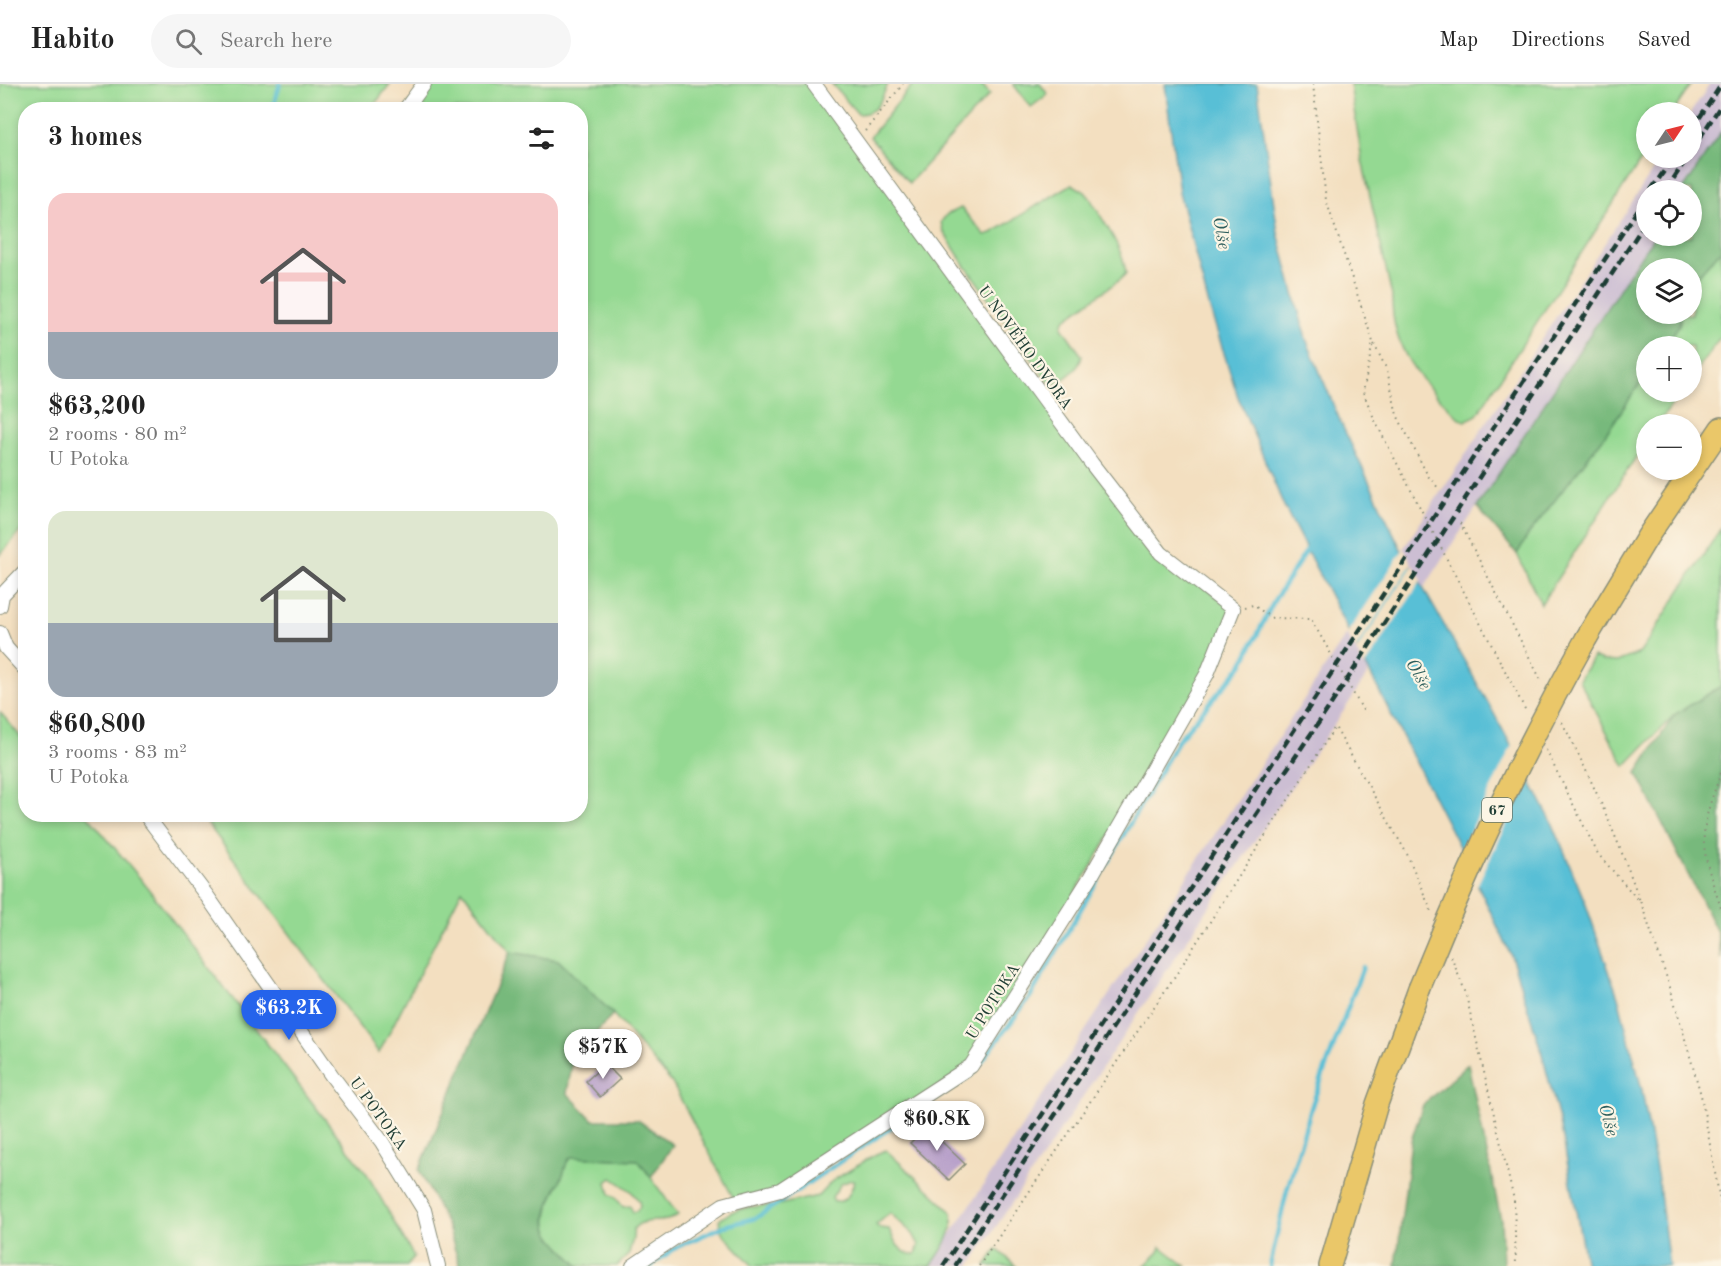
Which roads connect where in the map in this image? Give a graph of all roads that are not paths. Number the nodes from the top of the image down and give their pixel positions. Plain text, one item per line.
1 (424, 84) edge
2 (814, 84) edge
3 (411, 102) edge
4 (1721, 428) edge
5 (18, 580) edge
6 (1, 600) edge
7 (1233, 609) joint
8 (0, 633) edge
9 (18, 661) edge
10 (151, 822) edge
11 (438, 1266) edge
12 (633, 1266) edge
13 (1330, 1266) edge

1 - 3 street
2 - 7 street, U NOVÉHO DVORA
4 - 13 main road, 67, bridge
5 - 6 street
7 - 12 street, U POTOKA
8 - 9 street
10 - 11 street, U POTOKA

